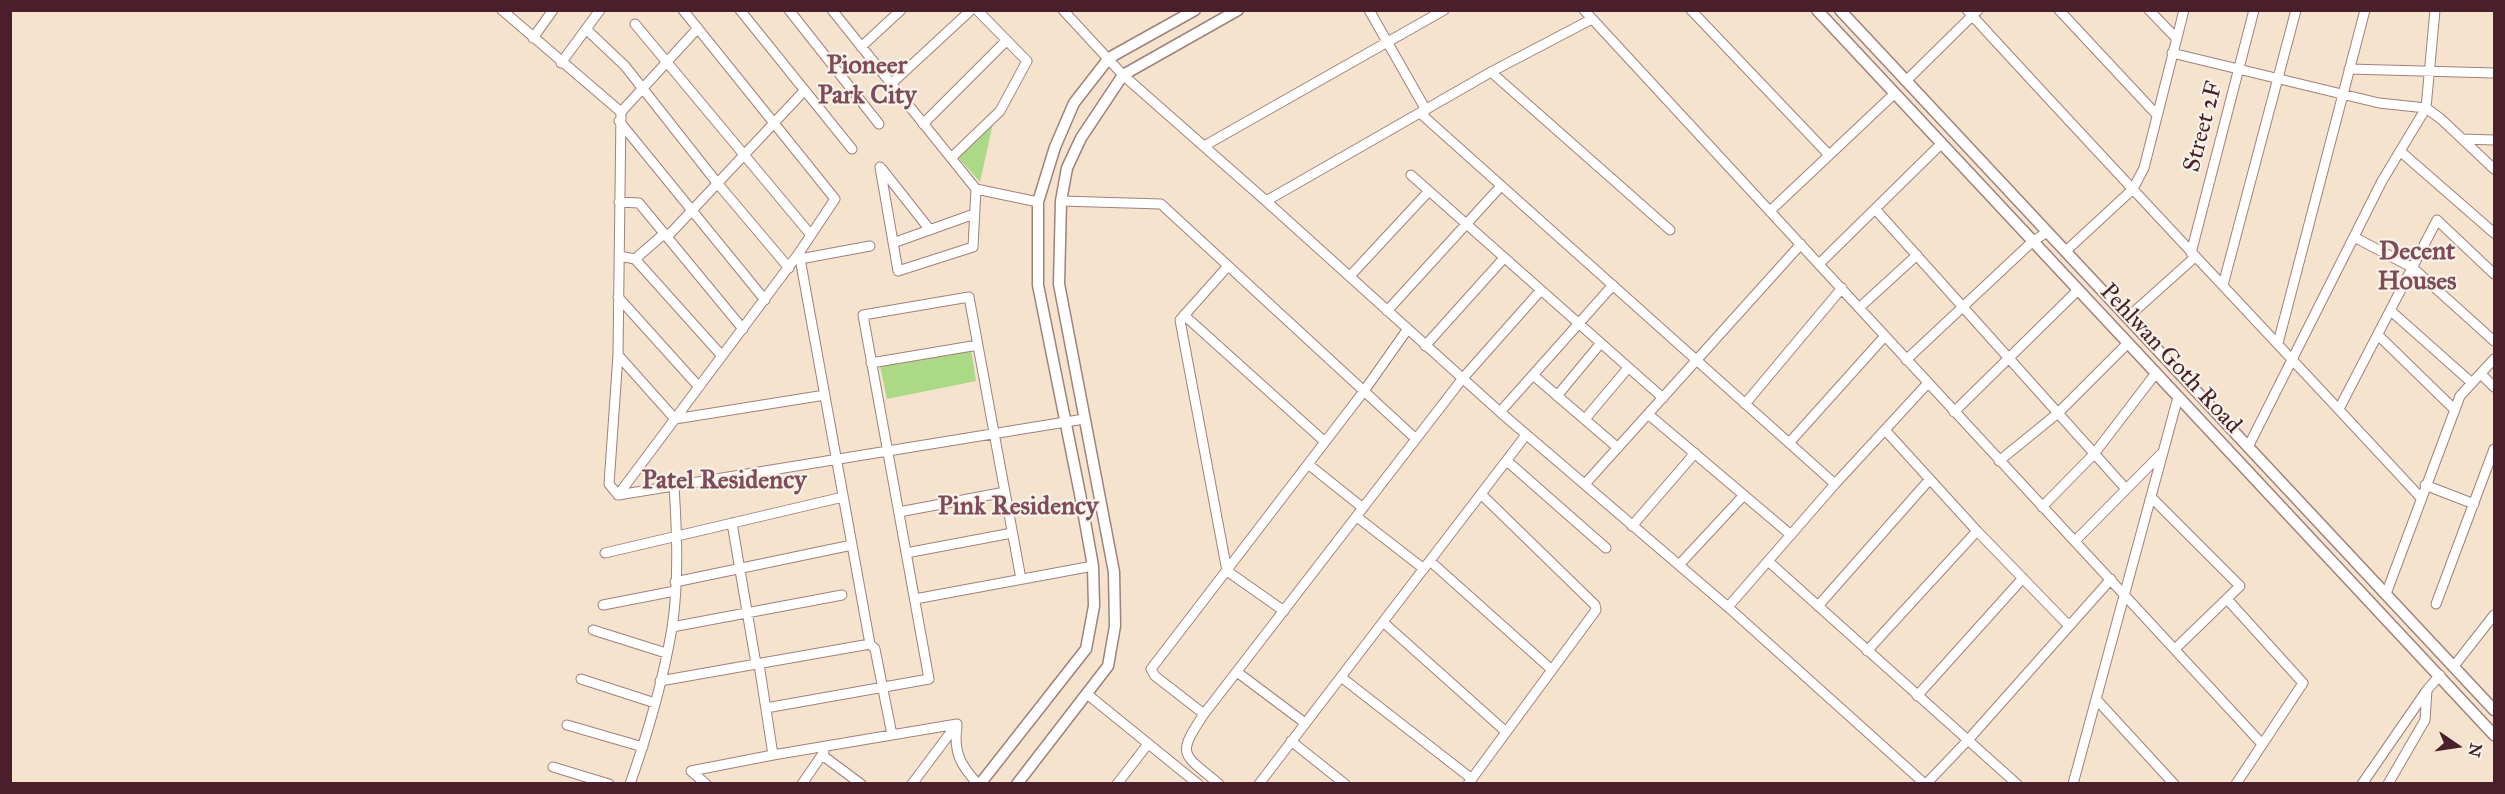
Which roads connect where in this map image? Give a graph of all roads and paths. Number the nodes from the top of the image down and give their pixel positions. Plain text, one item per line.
1 (553, 10) edge
2 (600, 10) edge
3 (683, 10) edge
4 (740, 10) edge
5 (789, 10) edge
6 (831, 10) edge
7 (900, 10) edge
8 (971, 10) edge
9 (977, 10) edge
10 (1063, 10) edge
11 (1195, 10) edge
12 (1238, 10) edge
13 (1369, 10) edge
14 (1444, 10) edge
15 (1584, 10) edge
16 (1691, 10) edge
17 (1817, 10) edge
18 (1840, 10) edge
19 (2059, 10) edge
20 (2149, 10) edge
21 (2184, 10) edge
22 (2254, 10) edge
23 (2296, 10) edge
24 (2365, 10) edge
25 (2435, 10) edge
26 (507, 12) edge
27 (1972, 12) edge
28 (1176, 15) edge
29 (1592, 19) junction
30 (635, 24) dead end
31 (698, 28) junction
32 (586, 30) junction
33 (533, 38) junction
34 (2176, 38) junction
35 (1006, 40) junction
36 (1388, 42) junction
37 (861, 47) junction
38 (2172, 53) junction
39 (1109, 58) junction
40 (667, 62) junction
41 (561, 63) junction
42 (2349, 69) junction
43 (2239, 70) junction
44 (1491, 72) junction
45 (2430, 73) junction
46 (2494, 73) edge
47 (1123, 75) junction
48 (2278, 79) junction
49 (1906, 81) junction
50 (891, 84) junction
51 (643, 89) junction
52 (804, 91) junction
53 (1894, 94) junction
54 (2342, 94) junction
55 (2426, 108) junction
56 (1423, 112) junction
57 (2157, 116) junction
58 (620, 117) junction
59 (775, 123) junction
60 (923, 123) junction
61 (879, 124) dead end
62 (2463, 140) junction
63 (2494, 140) edge
64 (1941, 144) junction
65 (1204, 146) junction
66 (852, 149) dead end
67 (2400, 151) junction
68 (1829, 155) junction
69 (744, 156) junction
70 (951, 158) junction
71 (2494, 169) edge
72 (1411, 175) dead end
73 (717, 184) junction
74 (1501, 186) junction
75 (976, 189) junction
76 (2133, 189) junction
77 (1429, 191) junction
78 (619, 201) junction
79 (1061, 201) junction
80 (1266, 201) junction
81 (1038, 202) junction
82 (1876, 210) junction
83 (692, 211) junction
84 (1770, 211) junction
85 (974, 214) junction
86 (1467, 224) junction
87 (930, 230) junction
88 (1670, 230) dead end
89 (2047, 232) junction
90 (2494, 233) edge
91 (666, 235) junction
92 (811, 235) junction
93 (2354, 237) junction
94 (2032, 242) junction
95 (894, 243) junction
96 (1801, 244) junction
97 (870, 246) dead end
98 (2067, 250) junction
99 (1917, 255) junction
100 (2193, 255) junction
101 (619, 256) junction
102 (800, 256) junction
103 (1504, 258) junction
104 (635, 259) junction
105 (1820, 263) junction
106 (1228, 266) junction
107 (789, 268) junction
108 (2413, 268) junction
109 (2494, 274) edge
110 (1350, 276) junction
111 (1613, 285) junction
112 (2223, 285) junction
113 (1842, 288) junction
114 (1541, 290) junction
115 (2078, 290) junction
116 (618, 297) junction
117 (765, 300) junction
118 (1963, 307) junction
119 (1859, 308) junction
120 (1387, 311) junction
121 (2391, 311) junction
122 (1184, 315) junction
123 (2127, 318) junction
124 (1578, 324) junction
125 (743, 330) junction
126 (1407, 330) junction
127 (2378, 335) junction
128 (1885, 336) junction
129 (2494, 341) edge
130 (2128, 343) junction
131 (2278, 343) junction
132 (1600, 344) junction
133 (978, 345) junction
134 (1425, 346) junction
135 (618, 355) junction
136 (722, 356) junction
137 (2292, 358) junction
138 (2010, 359) junction
139 (2494, 359) edge
140 (1696, 360) junction
141 (1906, 360) junction
142 (871, 363) junction
143 (1628, 368) junction
144 (2156, 374) junction
145 (2481, 374) junction
146 (1533, 375) junction
147 (1463, 378) junction
148 (1928, 383) junction
149 (2472, 383) junction
150 (699, 387) junction
151 (2494, 387) edge
152 (1364, 391) junction
153 (825, 395) junction
154 (1557, 396) junction
155 (2178, 397) junction
156 (1663, 398) junction
157 (1745, 404) junction
158 (2339, 410) junction
159 (2455, 410) junction
160 (1500, 412) junction
161 (1954, 412) junction
162 (2058, 413) junction
163 (1648, 414) junction
164 (675, 419) junction
165 (1084, 419) junction
166 (1585, 419) junction
167 (1065, 422) junction
168 (1885, 430) junction
169 (994, 434) junction
170 (1526, 435) junction
171 (1416, 439) junction
172 (1325, 442) junction
173 (1789, 443) junction
174 (2248, 447) junction
175 (1618, 448) junction
176 (2494, 449) edge
177 (888, 451) junction
178 (2163, 452) junction
179 (1695, 453) junction
180 (2094, 454) junction
181 (836, 460) junction
182 (1507, 461) junction
183 (1999, 461) junction
184 (1308, 464) junction
185 (1930, 479) junction
186 (1585, 484) junction
187 (1835, 484) junction
188 (2425, 485) junction
189 (674, 486) junction
190 (2126, 489) junction
191 (1005, 492) junction
192 (1481, 494) junction
193 (618, 495) junction
194 (1744, 495) junction
195 (843, 496) junction
196 (2151, 497) junction
197 (2421, 498) junction
198 (2474, 504) junction
199 (2042, 507) junction
200 (1363, 508) junction
201 (899, 512) junction
202 (1357, 517) junction
203 (732, 523) junction
204 (1632, 526) junction
205 (1977, 531) junction
206 (1012, 533) junction
207 (1791, 535) junction
208 (677, 536) junction
209 (2075, 541) junction
210 (852, 545) junction
211 (1606, 548) dead end
212 (906, 553) junction
213 (605, 554) dead end
214 (1768, 561) junction
215 (1427, 565) junction
216 (1093, 566) junction
217 (1679, 566) junction
218 (740, 570) junction
219 (1227, 570) junction
220 (2023, 578) junction
221 (1021, 579) junction
222 (2111, 579) junction
223 (675, 586) junction
224 (2125, 593) junction
225 (2386, 594) junction
226 (842, 596) dead end
227 (915, 599) junction
228 (2227, 599) junction
229 (2436, 604) dead end
230 (603, 605) dead end
231 (1818, 606) junction
232 (1728, 608) junction
233 (1284, 611) junction
234 (747, 613) junction
235 (2494, 615) edge
236 (1383, 622) junction
237 (2069, 626) junction
238 (672, 627) junction
239 (593, 630) dead end
240 (870, 644) junction
241 (2175, 649) junction
242 (1867, 651) junction
243 (666, 653) junction
244 (758, 664) junction
245 (2454, 666) junction
246 (1552, 670) junction
247 (1237, 672) junction
248 (2440, 675) junction
249 (1341, 677) junction
250 (580, 679) dead end
251 (660, 681) junction
252 (882, 689) junction
253 (2427, 690) junction
254 (1087, 694) junction
255 (1917, 696) junction
256 (2096, 699) junction
257 (656, 703) junction
258 (766, 708) junction
259 (2494, 710) edge
260 (1204, 714) junction
261 (1305, 723) junction
262 (957, 724) junction
263 (567, 725) dead end
264 (1505, 731) junction
265 (892, 735) junction
266 (2494, 735) edge
267 (1968, 740) junction
268 (1291, 741) junction
269 (1148, 744) junction
270 (2262, 744) junction
271 (829, 745) junction
272 (643, 747) junction
273 (773, 755) junction
274 (822, 755) junction
275 (553, 767) dead end
276 (1470, 781) edge
277 (1022, 782) edge
278 (609, 783) edge
279 (630, 783) edge
280 (706, 783) edge
281 (802, 783) edge
282 (861, 783) edge
283 (912, 783) edge
284 (979, 783) edge
285 (1117, 783) edge
286 (1198, 783) edge
287 (1219, 783) edge
288 (1259, 783) edge
289 (1345, 783) edge
290 (1925, 783) edge
291 (2017, 783) edge
292 (2073, 783) edge
293 (2174, 783) edge
294 (2236, 783) edge
295 (2362, 783) edge
296 (2388, 783) edge

1 - 33 street
2 - 32 street
3 - 31 street
4 - 52 street
5 - 61 street
6 - 37 street
7 - 37 street
8 - 50 street
9 - 35 street
10 - 39 street
11 - 28 main road
12 - 47 main road
13 - 36 street
14 - 36 street
15 - 29 street
16 - 68 street
17 - 53 main road, Pehlwan Goth Road
18 - 49 main road, Pehlwan Goth Road
19 - 57 street
20 - 34 street
21 - 34 street
22 - 43 street, Street 2F
23 - 48 street
24 - 42 street
25 - 45 street
26 - 33 street
27 - 49 street
27 - 76 street
28 - 39 main road
29 - 44 street
29 - 84 street
30 - 40 street
31 - 40 street
31 - 59 street
32 - 41 street
32 - 51 street
33 - 41 street
34 - 38 street
35 - 60 street
35 - 70 street
36 - 56 street
36 - 65 street
37 - 50 street
38 - 43 street
38 - 57 street
39 - 47 street
39 - 81 main road
40 - 51 street
40 - 69 street
41 - 58 street
42 - 45 street
42 - 54 street
43 - 48 street
43 - 100 street, Street 2F
44 - 56 street
44 - 88 street
45 - 46 street
45 - 55 street
47 - 65 street
47 - 79 main road
48 - 54 street
48 - 112 street
49 - 89 main road, Pehlwan Goth Road
50 - 60 street
51 - 58 street
51 - 73 street
52 - 59 street
52 - 66 street
53 - 64 main road, Pehlwan Goth Road
53 - 68 street
54 - 55 street
54 - 131 street
55 - 62 street
55 - 67 street
56 - 74 street
56 - 80 street
57 - 76 street
58 - 78 street
58 - 83 street
59 - 69 street
59 - 92 street
60 - 70 street
62 - 63 street
62 - 71 street
64 - 82 street
64 - 94 main road, Pehlwan Goth Road
65 - 80 street
67 - 90 street
67 - 93 street
68 - 84 street
69 - 73 street
69 - 92 street
70 - 75 street
72 - 77 street
73 - 83 street
73 - 107 street
74 - 86 street
74 - 111 street
75 - 81 street
75 - 85 street
76 - 98 street
76 - 100 street
77 - 86 street
77 - 110 street
78 - 91 street
78 - 101 street
79 - 106 street
79 - 165 main road
80 - 110 street
81 - 167 main road
82 - 99 street
82 - 105 street
83 - 91 street
83 - 117 street
84 - 96 street
85 - 87 street
85 - 95 street
86 - 103 street
86 - 120 street
87 - 95 street
87 - 95 street
89 - 94 street
89 - 98 main road, Pehlwan Goth Road
91 - 104 street
91 - 125 street
92 - 102 street
93 - 108 street
93 - 137 street
94 - 115 main road, Pehlwan Goth Road
94 - 118 street
96 - 105 street
96 - 140 street
97 - 102 street
98 - 123 main road, Pehlwan Goth Road
99 - 118 street
99 - 119 street
100 - 112 street
100 - 123 street
101 - 104 street
101 - 116 street
102 - 107 street
102 - 153 street
103 - 114 street
103 - 134 street
104 - 136 street
105 - 113 street
106 - 122 street
106 - 152 street
107 - 117 street
108 - 109 street
108 - 121 street
108 - 129 street
110 - 120 street
111 - 124 street
111 - 140 street
112 - 131 street
113 - 119 street
113 - 157 street
114 - 124 street
114 - 147 street
115 - 130 main road, Pehlwan Goth Road
115 - 138 street
116 - 135 street
116 - 150 street
117 - 125 street
118 - 138 street
118 - 141 street
119 - 128 street
120 - 126 street
121 - 127 street
121 - 149 street
122 - 172 street
122 - 219 street
123 - 174 main road, Pehlwan Goth Road
124 - 132 street
124 - 146 street
125 - 136 street
126 - 134 street
126 - 152 street
127 - 158 street
127 - 159 street
128 - 141 street
128 - 173 street
130 - 144 main road, Pehlwan Goth Road
130 - 162 street
131 - 137 street
132 - 143 street
132 - 154 street
133 - 142 street
133 - 142 street
133 - 169 street
134 - 147 street
135 - 164 street
135 - 193 street
136 - 150 street
137 - 158 street
137 - 174 street
138 - 161 street
138 - 162 street
139 - 145 street
140 - 156 street
140 - 157 street
141 - 148 street
142 - 177 street
143 - 156 street
143 - 166 street
144 - 155 main road, Pehlwan Goth Road
144 - 180 street
145 - 149 street
145 - 151 street
146 - 154 street
146 - 160 street
147 - 160 street
147 - 171 street
148 - 161 street
148 - 168 street
149 - 159 street
150 - 164 street
152 - 171 street
152 - 172 street
153 - 164 street
153 - 181 street
154 - 166 street
155 - 178 street
155 - 248 main road, Pehlwan Goth Road
156 - 163 street
157 - 173 street
158 - 197 street
159 - 188 street
160 - 170 street
161 - 183 street
162 - 180 street
162 - 183 street
163 - 175 street
163 - 179 street
164 - 193 street
165 - 167 street
165 - 254 main road
166 - 175 street
167 - 169 street
167 - 216 main road
168 - 185 street
168 - 187 street
169 - 177 street
169 - 191 street
170 - 182 street
170 - 186 street
171 - 200 street
172 - 184 street
173 - 187 street
174 - 225 main road, Pehlwan Goth Road
175 - 186 street
176 - 198 street
177 - 181 street
177 - 201 street
178 - 190 street
178 - 196 street
179 - 194 street
179 - 204 street
180 - 190 street
180 - 199 street
181 - 189 street
181 - 195 street
182 - 192 street
182 - 211 street
183 - 199 street
184 - 200 street
184 - 219 street
185 - 205 street
185 - 231 street
186 - 204 street
187 - 207 street
188 - 197 street
188 - 198 street
189 - 193 street
189 - 208 street
190 - 209 street
191 - 201 street
191 - 206 street
192 - 215 street
192 - 246 street
194 - 207 street
194 - 217 street
195 - 203 street
195 - 210 street
196 - 224 street
196 - 228 street
197 - 225 street
198 - 229 street
199 - 209 street
200 - 202 street
201 - 212 street
202 - 215 street
202 - 233 street
203 - 208 street
203 - 218 street
204 - 217 street
205 - 220 street
205 - 242 street
206 - 212 street
206 - 221 street
207 - 214 street
208 - 213 street
208 - 223 street
209 - 222 street
210 - 218 street
210 - 240 street
212 - 227 street
214 - 231 street
214 - 232 street
215 - 236 street
215 - 246 street
216 - 221 street
216 - 284 main road
217 - 232 street
218 - 223 street
218 - 234 street
219 - 233 street
219 - 260 street
220 - 237 street
220 - 255 street
221 - 227 street
222 - 224 street
222 - 237 street
223 - 230 street
223 - 238 street
224 - 241 street
224 - 256 street
225 - 245 main road, Pehlwan Goth Road
226 - 234 street
227 - 252 street
228 - 241 street
228 - 270 street
231 - 242 street
232 - 290 street
233 - 247 street
234 - 238 street
234 - 244 street
235 - 245 street
236 - 249 street
236 - 264 street
237 - 267 street
238 - 243 street
239 - 243 street
240 - 244 street
240 - 252 street
241 - 270 street
242 - 255 street
243 - 251 street
244 - 251 street
244 - 258 street
245 - 259 main road, Pehlwan Goth Road
246 - 264 street
247 - 260 street
247 - 261 street
248 - 253 street
248 - 266 main road, Pehlwan Goth Road
249 - 261 street
249 - 276 street
250 - 257 street
251 - 257 street
252 - 258 street
252 - 265 street
253 - 295 street
253 - 296 street
254 - 269 street
254 - 277 main road
255 - 267 street
256 - 292 street
256 - 293 street
257 - 272 street
258 - 273 street
260 - 287 street
261 - 268 street
262 - 265 street
262 - 283 street
262 - 284 street
263 - 272 street
264 - 276 street
265 - 271 street
267 - 290 street
267 - 291 street
268 - 288 street
268 - 289 street
269 - 285 street
269 - 286 street
270 - 294 street
271 - 273 street
271 - 274 street
272 - 279 street
273 - 280 street
274 - 281 street
274 - 282 street
275 - 278 street

